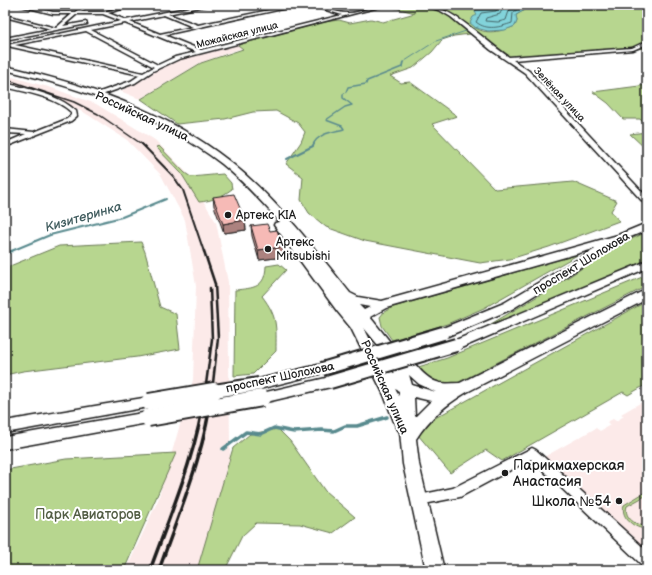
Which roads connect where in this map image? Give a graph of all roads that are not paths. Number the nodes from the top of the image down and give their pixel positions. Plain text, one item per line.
1 (19, 5) edge
2 (86, 5) edge
3 (133, 5) edge
4 (180, 5) edge
5 (207, 5) edge
6 (298, 5) edge
7 (312, 5) edge
8 (385, 5) edge
9 (426, 5) edge
10 (165, 8) dead end
11 (53, 12) junction
12 (77, 13) junction
13 (104, 13) junction
14 (163, 14) junction
15 (349, 15) junction
16 (5, 16) edge
17 (38, 16) dead end
18 (122, 16) dead end
19 (30, 18) dead end
20 (115, 18) junction
21 (107, 19) dead end
22 (22, 20) junction
23 (92, 22) dead end
24 (125, 22) junction
25 (77, 25) junction
26 (198, 27) junction
27 (57, 29) junction
28 (87, 29) junction
29 (10, 32) dead end
30 (160, 35) junction
31 (19, 36) junction
32 (5, 40) edge
33 (647, 42) edge
34 (9, 46) junction
35 (201, 52) junction
36 (508, 59) junction
37 (158, 67) junction
38 (5, 69) edge
39 (145, 75) junction
40 (5, 84) edge
41 (99, 94) junction
42 (5, 131) edge
43 (35, 134) junction
44 (5, 145) edge
45 (647, 201) edge
46 (647, 226) edge
47 (622, 237) junction
48 (647, 264) edge
49 (647, 294) edge
50 (345, 295) junction
51 (382, 305) junction
52 (360, 321) junction
53 (376, 362) junction
54 (462, 388) junction
55 (406, 390) junction
56 (261, 391) junction
57 (445, 398) junction
58 (5, 427) edge
59 (408, 438) junction
60 (5, 443) edge
61 (419, 500) junction
62 (647, 560) edge
63 (435, 570) edge

1 - 11 street
2 - 12 street
3 - 13 street
4 - 10 street
5 - 14 street
6 - 26 street
7 - 15 street
8 - 15 street, Можайская улица
9 - 36 street, Зелёная улица
11 - 12 street
11 - 17 street
12 - 13 street
12 - 27 street
13 - 20 street
14 - 24 street
14 - 26 street
15 - 35 street, Можайская улица
16 - 22 street
18 - 20 street
19 - 22 street
20 - 21 street
20 - 24 street
22 - 27 street
23 - 25 street
24 - 28 street
24 - 30 street
25 - 27 street
25 - 28 street
26 - 30 street
27 - 31 street
28 - 34 street
28 - 37 street
29 - 31 street
30 - 35 street
31 - 32 street
32 - 34 street
33 - 36 street
34 - 39 street
35 - 37 street, Можайская улица
36 - 45 street, Зелёная улица
37 - 39 street, Можайская улица
38 - 41 main road, Российская улица
38 - 52 main road, Российская улица
39 - 41 street, Можайская улица
40 - 43 street
41 - 50 main road, Российская улица
42 - 43 street
43 - 44 street
46 - 47 main road, проспект Шолохова
47 - 51 main road
47 - 56 main road, проспект Шолохова, bridge
48 - 56 main road, проспект Шолохова, bridge
49 - 54 main road
50 - 51 main road
50 - 52 main road, Российская улица
51 - 52 main road
51 - 54 main road
52 - 53 main road, Российская улица
52 - 55 main road, Российская улица
53 - 55 main road
53 - 59 main road, Российская улица
54 - 57 main road
55 - 57 main road
55 - 59 main road, Российская улица
56 - 58 main road, проспект Шолохова, bridge
56 - 60 main road, проспект Шолохова, bridge
57 - 59 main road
59 - 61 main road
61 - 62 street
61 - 63 main road

